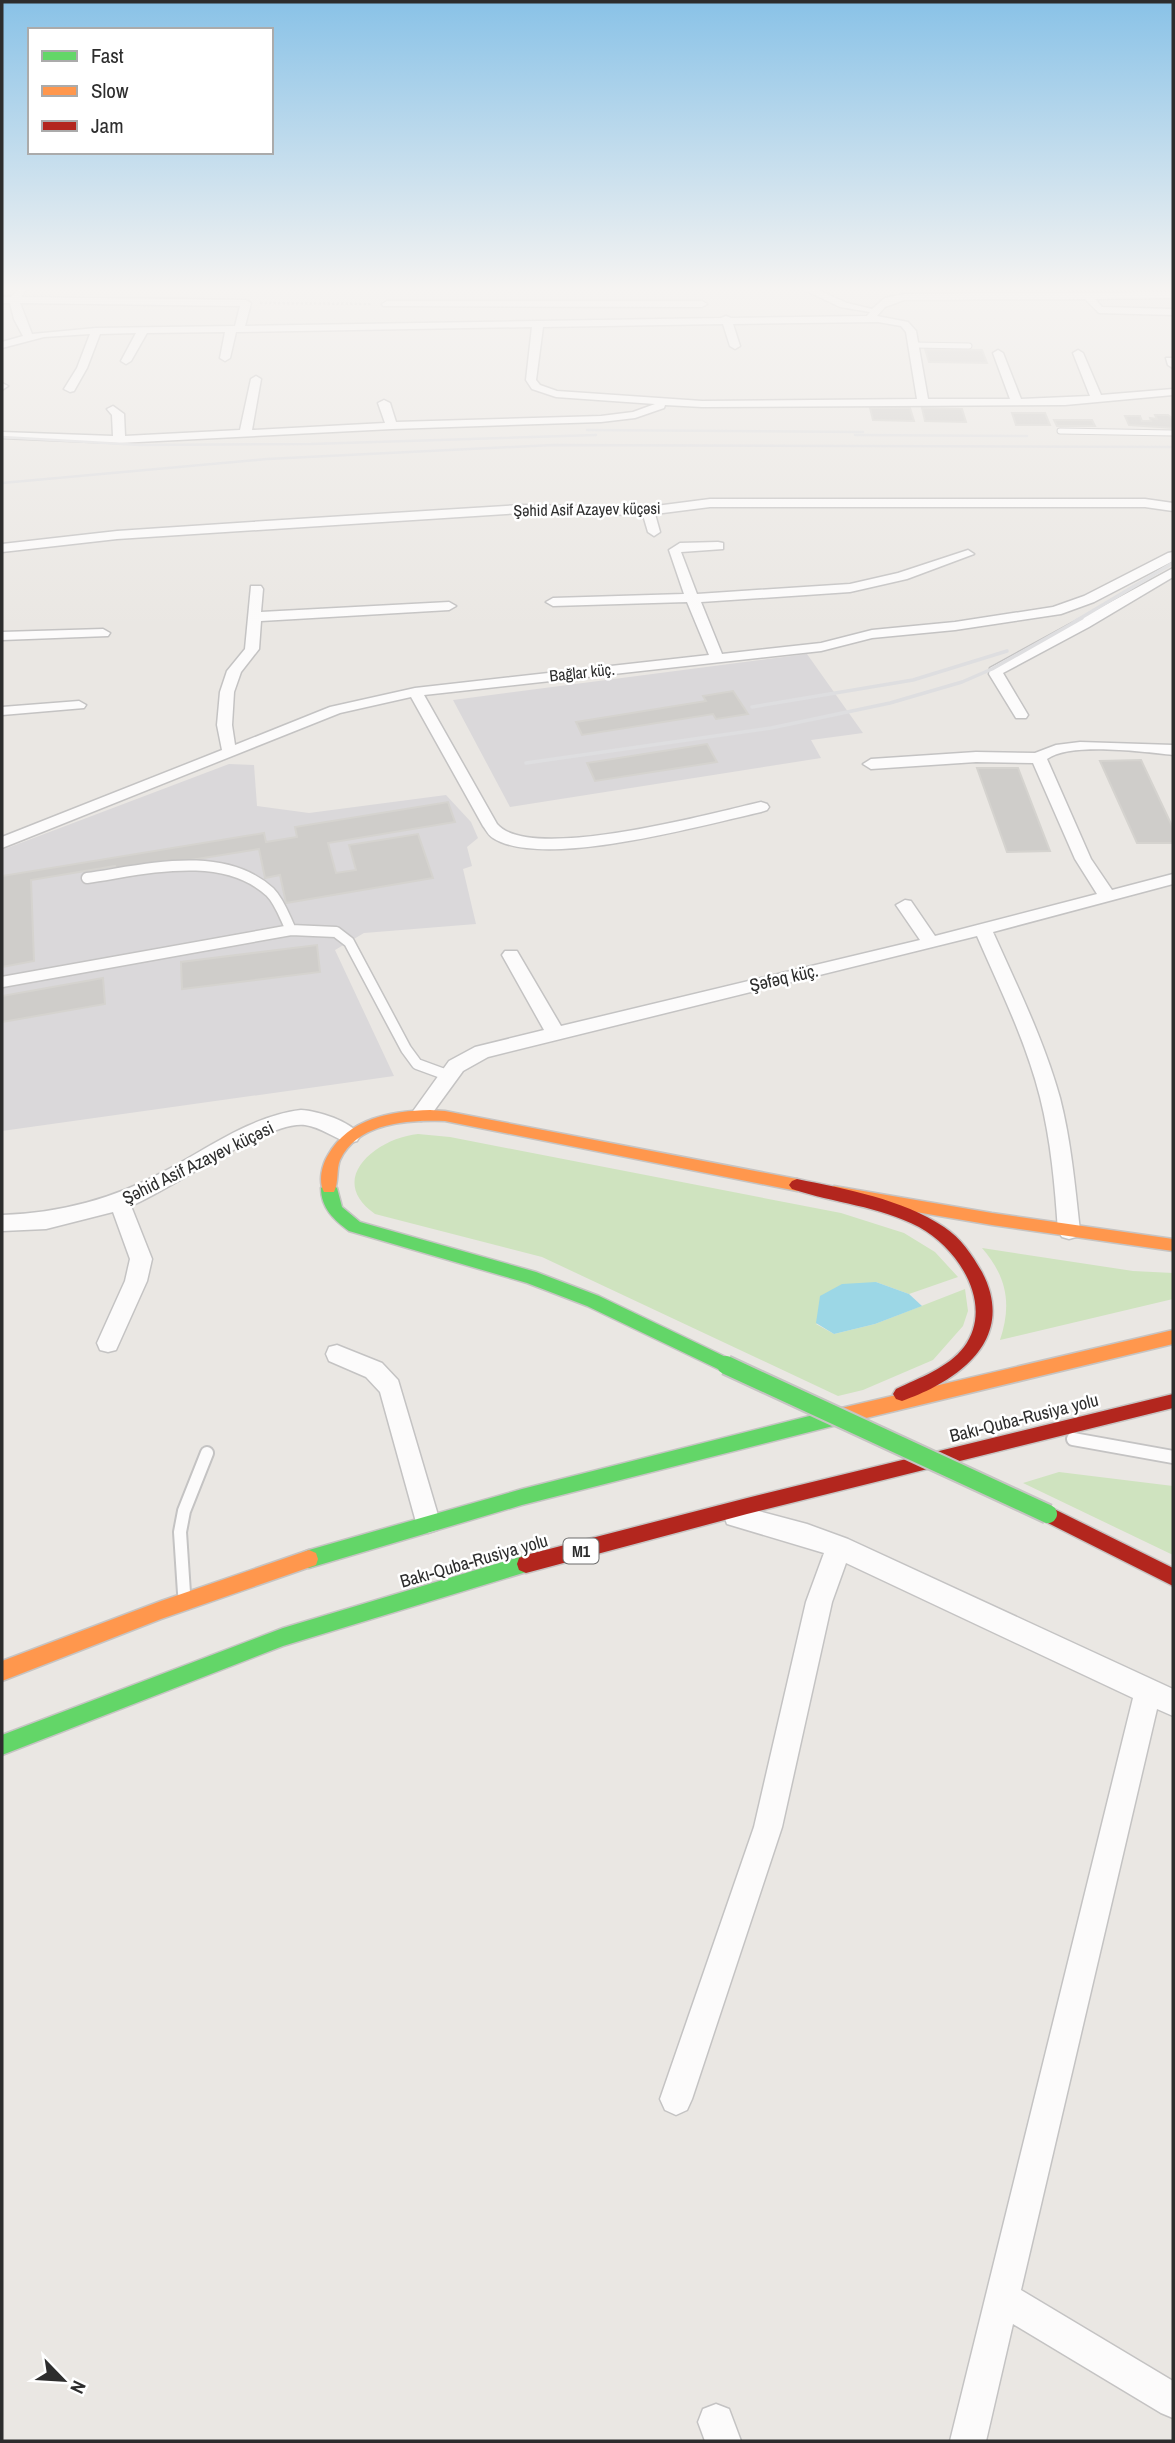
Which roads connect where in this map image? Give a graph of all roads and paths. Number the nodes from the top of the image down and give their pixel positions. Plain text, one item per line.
1 (252, 400) edge
2 (637, 400) edge
3 (1105, 400) edge
4 (1097, 401) joint
5 (664, 402) junction
6 (923, 402) joint
7 (1017, 402) joint
8 (384, 403) dead end
9 (113, 408) dead end
10 (392, 426) junction
11 (1060, 431) dead end
12 (1173, 433) edge
13 (245, 434) junction
14 (2, 435) edge
15 (26, 437) junction
16 (119, 440) junction
17 (2, 443) edge
18 (1173, 506) edge
19 (648, 511) junction
20 (654, 532) dead end
21 (718, 546) dead end
22 (2, 548) edge
23 (968, 554) dead end
24 (1173, 556) edge
25 (1173, 572) edge
26 (256, 589) dead end
27 (692, 598) junction
28 (553, 602) dead end
29 (449, 606) dead end
30 (254, 617) junction
31 (103, 633) dead end
32 (2, 636) edge
33 (717, 658) junction
34 (415, 692) junction
35 (79, 705) dead end
36 (2, 711) edge
37 (1021, 715) dead end
38 (1173, 750) edge
39 (230, 752) junction
40 (1038, 758) junction
41 (871, 764) dead end
42 (761, 807) dead end
43 (2, 843) edge
44 (87, 878) dead end
45 (1173, 879) edge
46 (1107, 896) junction
47 (905, 905) dead end
48 (984, 929) junction
49 (291, 930) junction
50 (931, 943) junction
51 (511, 955) dead end
52 (2, 982) edge
53 (555, 1033) junction
54 (447, 1075) junction
55 (421, 1114) junction
56 (350, 1136) junction
57 (834, 1192) junction
58 (119, 1202) junction
59 (2, 1223) edge
60 (1069, 1231) junction
61 (1173, 1245) edge
62 (1173, 1337) edge
63 (108, 1343) dead end
64 (337, 1354) dead end
65 (1173, 1401) edge
66 (868, 1410) junction
67 (1043, 1434) junction
68 (207, 1453) dead end
69 (1173, 1457) edge
70 (720, 1512) junction
71 (428, 1522) junction
72 (839, 1547) junction
73 (1173, 1577) edge
74 (184, 1600) junction
75 (2, 1671) edge
76 (1161, 1697) edge
77 (2, 1745) edge
78 (676, 2099) dead end
79 (1001, 2297) junction
80 (1173, 2401) edge
81 (968, 2441) edge

1 - 13 street
2 - 5 street
3 - 4 street
4 - 7 street
5 - 6 street
5 - 10 street
6 - 7 street
8 - 10 street
9 - 16 street
10 - 13 street
11 - 12 lane
13 - 16 street
14 - 15 street
15 - 16 street
15 - 17 street
18 - 19 street, Şəhid Asif Azayev küçəsi
19 - 20 street
19 - 22 street, Şəhid Asif Azayev küçəsi
21 - 27 street
23 - 27 street
24 - 33 street, Bağlar küç.
25 - 37 street
26 - 30 street
27 - 28 street
27 - 33 street
29 - 30 street
30 - 39 street
31 - 32 street
33 - 34 street, Bağlar küç.
34 - 39 street, Bağlar küç.
34 - 42 street
35 - 36 street
38 - 40 street
39 - 43 street, Bağlar küç.
40 - 41 street
40 - 46 street
44 - 49 lane
45 - 46 street, Şəfəq küç.
46 - 48 street, Şəfəq küç.
47 - 50 street
48 - 50 street, Şəfəq küç.
48 - 60 street
49 - 52 lane
49 - 54 lane
50 - 53 street, Şəfəq küç.
51 - 53 street
53 - 54 street, Şəfəq küç.
54 - 55 street, Şəfəq küç.
55 - 56 main road
55 - 57 main road
56 - 58 street, Şəhid Asif Azayev küçəsi
56 - 73 main road, bridge
57 - 60 main road
57 - 66 main road
58 - 59 street, Şəhid Asif Azayev küçəsi
58 - 63 street
60 - 61 main road
62 - 66 main road
64 - 71 street
65 - 67 main road, Bakı-Quba-Rusiya yolu / M1
66 - 71 main road
67 - 69 lane
67 - 70 main road, Bakı-Quba-Rusiya yolu / M1
68 - 74 lane
70 - 72 street
70 - 77 main road, Bakı-Quba-Rusiya yolu / M1
71 - 74 main road
72 - 76 street
72 - 78 street
74 - 75 main road
76 - 79 street
79 - 80 street
79 - 81 street

